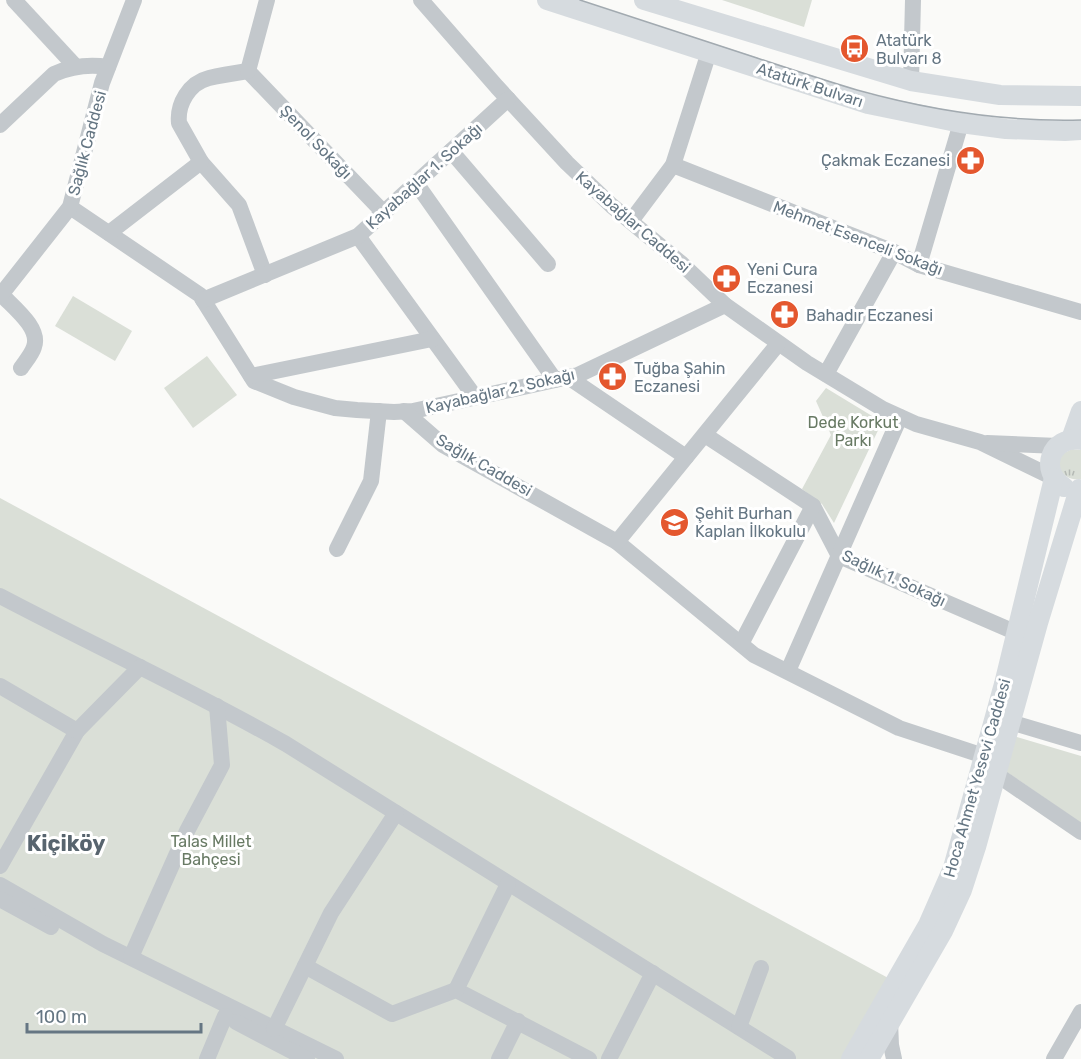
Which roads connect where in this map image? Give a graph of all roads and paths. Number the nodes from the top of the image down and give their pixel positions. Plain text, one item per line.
1 (14, 0) edge
2 (134, 0) edge
3 (267, 0) edge
4 (421, 0) edge
5 (547, 0) edge
6 (644, 0) edge
7 (913, 0) edge
8 (668, 4) edge
9 (709, 52) junction
10 (76, 67) junction
11 (108, 68) junction
12 (248, 71) junction
13 (911, 81) junction
14 (1081, 96) edge
15 (508, 99) junction
16 (961, 123) junction
17 (0, 125) edge
18 (1081, 130) edge
19 (451, 151) junction
20 (201, 162) junction
21 (673, 165) junction
22 (416, 183) junction
23 (70, 207) junction
24 (384, 213) junction
25 (631, 221) junction
26 (109, 233) junction
27 (358, 236) junction
28 (894, 252) junction
29 (548, 264) dead end
30 (919, 265) junction
31 (265, 275) junction
32 (1, 295) edge
33 (203, 300) junction
34 (725, 305) junction
35 (1081, 312) edge
36 (432, 339) junction
37 (778, 344) junction
38 (21, 368) dead end
39 (826, 374) junction
40 (251, 376) junction
41 (561, 378) junction
42 (475, 397) junction
43 (379, 411) junction
44 (404, 411) junction
45 (1081, 411) edge
46 (900, 417) junction
47 (705, 435) junction
48 (980, 442) junction
49 (1070, 442) edge
50 (686, 457) junction
51 (1054, 478) junction
52 (1080, 489) edge
53 (813, 506) junction
54 (617, 542) junction
55 (337, 549) dead end
56 (839, 556) junction
57 (0, 596) edge
58 (1017, 633) junction
59 (741, 644) junction
60 (140, 667) junction
61 (788, 671) junction
62 (0, 686) edge
63 (217, 706) junction
64 (1010, 722) junction
65 (77, 731) junction
66 (1081, 743) edge
67 (984, 756) junction
68 (996, 774) junction
69 (396, 813) junction
70 (1081, 832) edge
71 (0, 866) edge
72 (508, 884) junction
73 (0, 885) edge
74 (0, 899) edge
75 (131, 957) junction
76 (305, 966) junction
77 (761, 968) dead end
78 (653, 974) junction
79 (456, 990) junction
80 (1081, 1012) edge
81 (225, 1016) junction
82 (518, 1021) junction
83 (890, 1022) junction
84 (739, 1027) junction
85 (274, 1029) junction
86 (788, 1058) edge
87 (207, 1059) edge
88 (307, 1059) edge
89 (336, 1059) edge
90 (499, 1059) edge
91 (589, 1059) edge
92 (609, 1059) edge
93 (851, 1059) edge
94 (869, 1059) edge
95 (894, 1059) edge
96 (1054, 1059) edge

1 - 10 street
2 - 11 street, Sağlık Caddesi
3 - 12 street
4 - 15 street, Kayabağlar Caddesi
5 - 9 main road, Atatürk Bulvarı
6 - 8 main road, Atatürk Bulvarı
7 - 13 street
8 - 13 main road, Atatürk Bulvarı
9 - 16 main road, Atatürk Bulvarı
9 - 21 street
10 - 11 street
10 - 17 street
11 - 23 street, Sağlık Caddesi
12 - 20 street
12 - 24 street, Şenol Sokağı
13 - 14 main road, Atatürk Bulvarı
15 - 19 street, Kayabağlar 1. Sokağı
15 - 25 street, Kayabağlar Caddesi
16 - 18 main road, Atatürk Bulvarı
16 - 30 street
19 - 22 street, Kayabağlar 1. Sokağı
19 - 29 street
20 - 26 street
20 - 31 street
21 - 25 street
21 - 28 street, Mehmet Esenceli Sokağı
22 - 24 street, Kayabağlar 1. Sokağı
22 - 41 street
23 - 26 street, Sağlık Caddesi
23 - 32 street
24 - 27 street, Kayabağlar 1. Sokağı
25 - 34 street, Kayabağlar Caddesi
26 - 33 street, Sağlık Caddesi
27 - 31 street, Kayabağlar 1. Sokağı
27 - 36 street
28 - 30 street, Mehmet Esenceli Sokağı
28 - 39 street
30 - 35 street, Mehmet Esenceli Sokağı
31 - 33 street, Kayabağlar 1. Sokağı
32 - 38 street
33 - 40 street, Sağlık Caddesi
34 - 37 street, Kayabağlar Caddesi
34 - 41 street, Kayabağlar 2. Sokağı
36 - 40 street
36 - 42 street
37 - 39 street, Kayabağlar Caddesi
37 - 47 street
39 - 46 street, Kayabağlar Caddesi
40 - 43 street, Sağlık Caddesi
41 - 42 street, Kayabağlar 2. Sokağı
41 - 50 street
42 - 44 street, Kayabağlar 2. Sokağı
43 - 44 street, Sağlık Caddesi
43 - 55 street
44 - 54 street, Sağlık Caddesi
45 - 49 main road
46 - 48 street, Kayabağlar Caddesi
46 - 56 street
47 - 50 street
47 - 53 street, Sağlık 1. Sokağı
48 - 49 street, Kayabağlar Caddesi
48 - 51 street, Kayabağlar Caddesi
49 - 51 main road, Hoca Ahmet Yesevi Caddesi
50 - 54 street
51 - 52 main road
51 - 58 main road, Hoca Ahmet Yesevi Caddesi
52 - 64 main road, Hoca Ahmet Yesevi Caddesi
53 - 56 street, Sağlık 1. Sokağı
53 - 59 street
54 - 59 street, Sağlık Caddesi
56 - 58 street, Sağlık 1. Sokağı
56 - 61 street
57 - 60 street
58 - 67 main road, Hoca Ahmet Yesevi Caddesi
59 - 61 street, Sağlık Caddesi
60 - 63 street
60 - 65 street
61 - 67 street, Sağlık Caddesi
62 - 65 street
63 - 69 street
63 - 75 street
64 - 66 street
64 - 68 main road, Hoca Ahmet Yesevi Caddesi
65 - 71 street
67 - 93 main road, Hoca Ahmet Yesevi Caddesi
68 - 70 street
68 - 83 main road, Hoca Ahmet Yesevi Caddesi
69 - 72 street
69 - 76 street
72 - 78 street
72 - 79 street
73 - 75 street
74 - 81 street
75 - 85 street
76 - 79 street
76 - 85 street
77 - 84 street
78 - 84 street
78 - 92 street
79 - 82 street
80 - 96 street
81 - 87 street
81 - 88 street
82 - 90 street
82 - 91 street
83 - 94 main road, Hoca Ahmet Yesevi Caddesi
83 - 95 street
84 - 86 street
85 - 89 street

